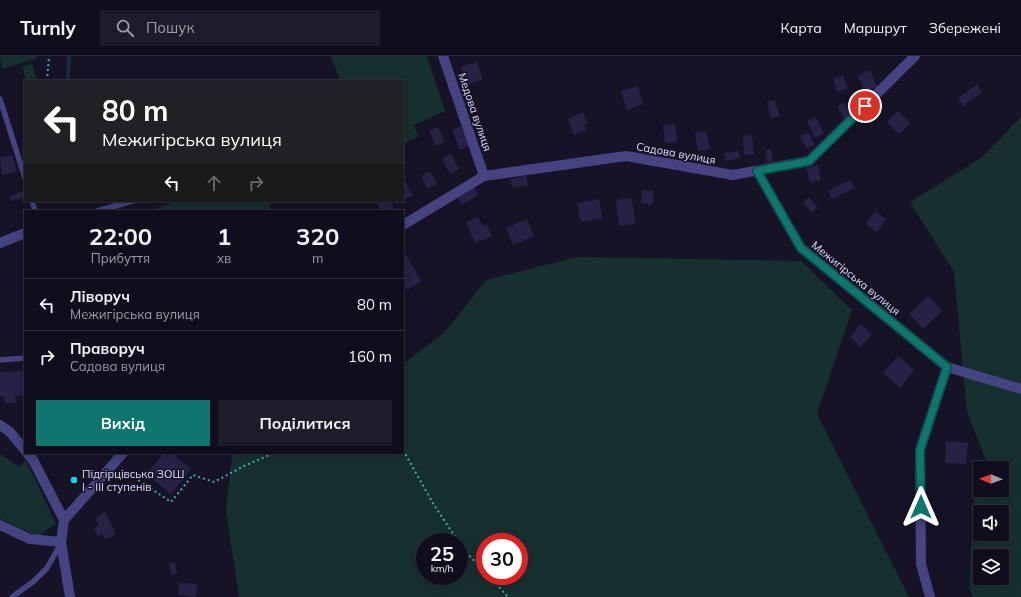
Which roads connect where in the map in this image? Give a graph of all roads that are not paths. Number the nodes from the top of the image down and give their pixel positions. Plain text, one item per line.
1 (443, 56) edge
2 (915, 56) edge
3 (0, 98) edge
4 (757, 171) junction
5 (24, 175) edge
6 (484, 176) junction
7 (130, 202) edge
8 (108, 210) edge
9 (404, 224) edge
10 (24, 233) edge
11 (0, 243) edge
12 (24, 358) edge
13 (0, 360) edge
14 (947, 367) junction
15 (1021, 389) edge
16 (0, 425) edge
17 (24, 449) edge
18 (28, 454) edge
19 (122, 454) edge
20 (64, 520) junction
21 (0, 525) edge
22 (61, 542) junction
23 (12, 597) edge
24 (70, 597) edge
25 (930, 597) edge

1 - 6 street, Медова вулиця
2 - 4 street, Садова вулиця
3 - 5 lane
4 - 6 street, Садова вулиця
4 - 14 street, Межигірська вулиця
6 - 9 street, Садова вулиця
7 - 8 lane
10 - 11 street
12 - 13 lane
14 - 15 street, Межигірська вулиця
14 - 25 street
16 - 17 street
18 - 20 street
19 - 20 street
20 - 22 street
21 - 22 street
22 - 23 lane
22 - 24 street

